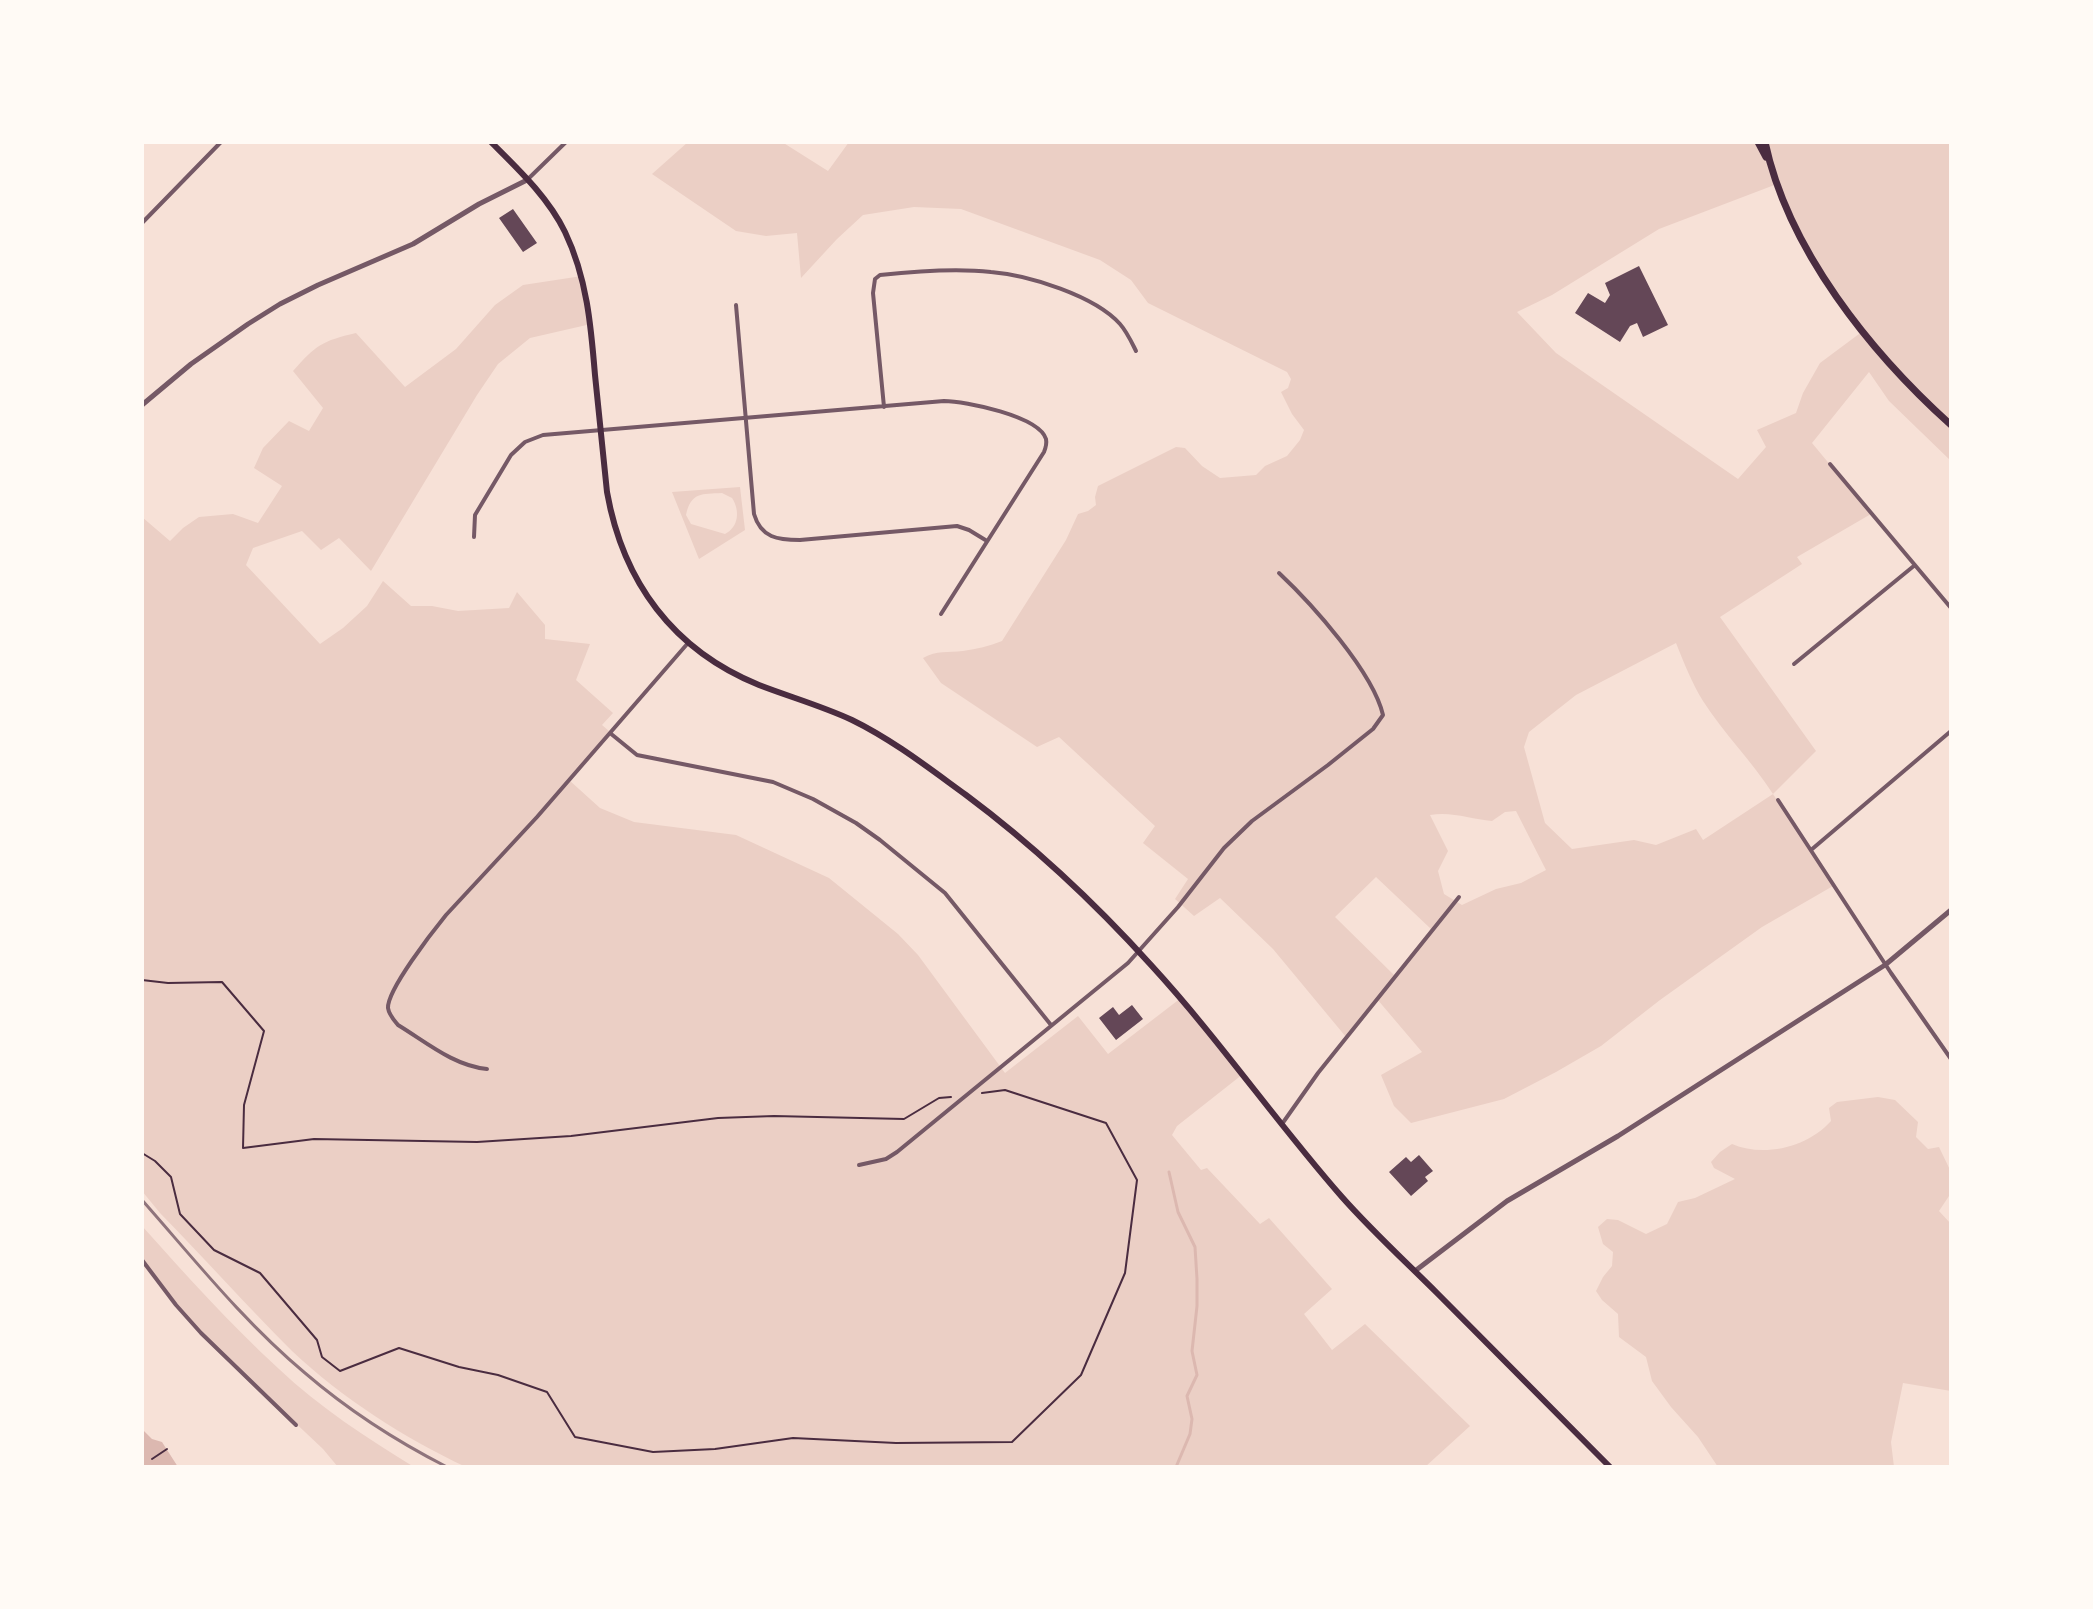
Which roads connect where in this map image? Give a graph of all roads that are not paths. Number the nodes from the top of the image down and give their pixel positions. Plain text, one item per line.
1 (221, 142) edge
2 (491, 142) edge
3 (566, 142) edge
4 (1758, 142) edge
5 (1765, 142) edge
6 (1770, 166) junction
7 (527, 180) junction
8 (142, 223) edge
9 (736, 305) dead end
10 (1136, 351) dead end
11 (142, 405) edge
12 (884, 407) junction
13 (747, 418) junction
14 (1951, 425) edge
15 (601, 430) junction
16 (1830, 464) dead end
17 (474, 537) dead end
18 (987, 541) junction
19 (1915, 565) junction
20 (1279, 573) dead end
21 (1951, 608) edge
22 (941, 614) dead end
23 (688, 643) junction
24 (1794, 664) dead end
25 (1951, 731) edge
26 (610, 733) junction
27 (1778, 800) dead end
28 (1811, 850) junction
29 (1459, 897) dead end
30 (1951, 910) edge
31 (1139, 951) junction
32 (1885, 965) junction
33 (1051, 1025) junction
34 (1951, 1059) edge
35 (487, 1069) dead end
36 (1282, 1124) junction
37 (859, 1165) dead end
38 (142, 1260) edge
39 (1415, 1271) junction
40 (296, 1425) dead end
41 (1610, 1467) edge

1 - 8 street
2 - 7 main road
3 - 7 street
4 - 6 main road
5 - 6 main road
6 - 14 main road
7 - 11 street
7 - 15 main road
9 - 13 street
10 - 12 street
12 - 13 street
12 - 18 street
13 - 15 street
13 - 18 street
15 - 17 street
15 - 23 main road
16 - 19 street
18 - 22 street
19 - 21 street
19 - 24 street
20 - 31 street
23 - 26 street
23 - 31 main road
25 - 28 street
26 - 33 street
26 - 35 street
27 - 28 street
28 - 32 street
29 - 36 street
30 - 32 street
31 - 33 street
31 - 36 main road
32 - 34 street
32 - 39 street
33 - 37 street
36 - 39 main road
38 - 40 street
39 - 41 main road

